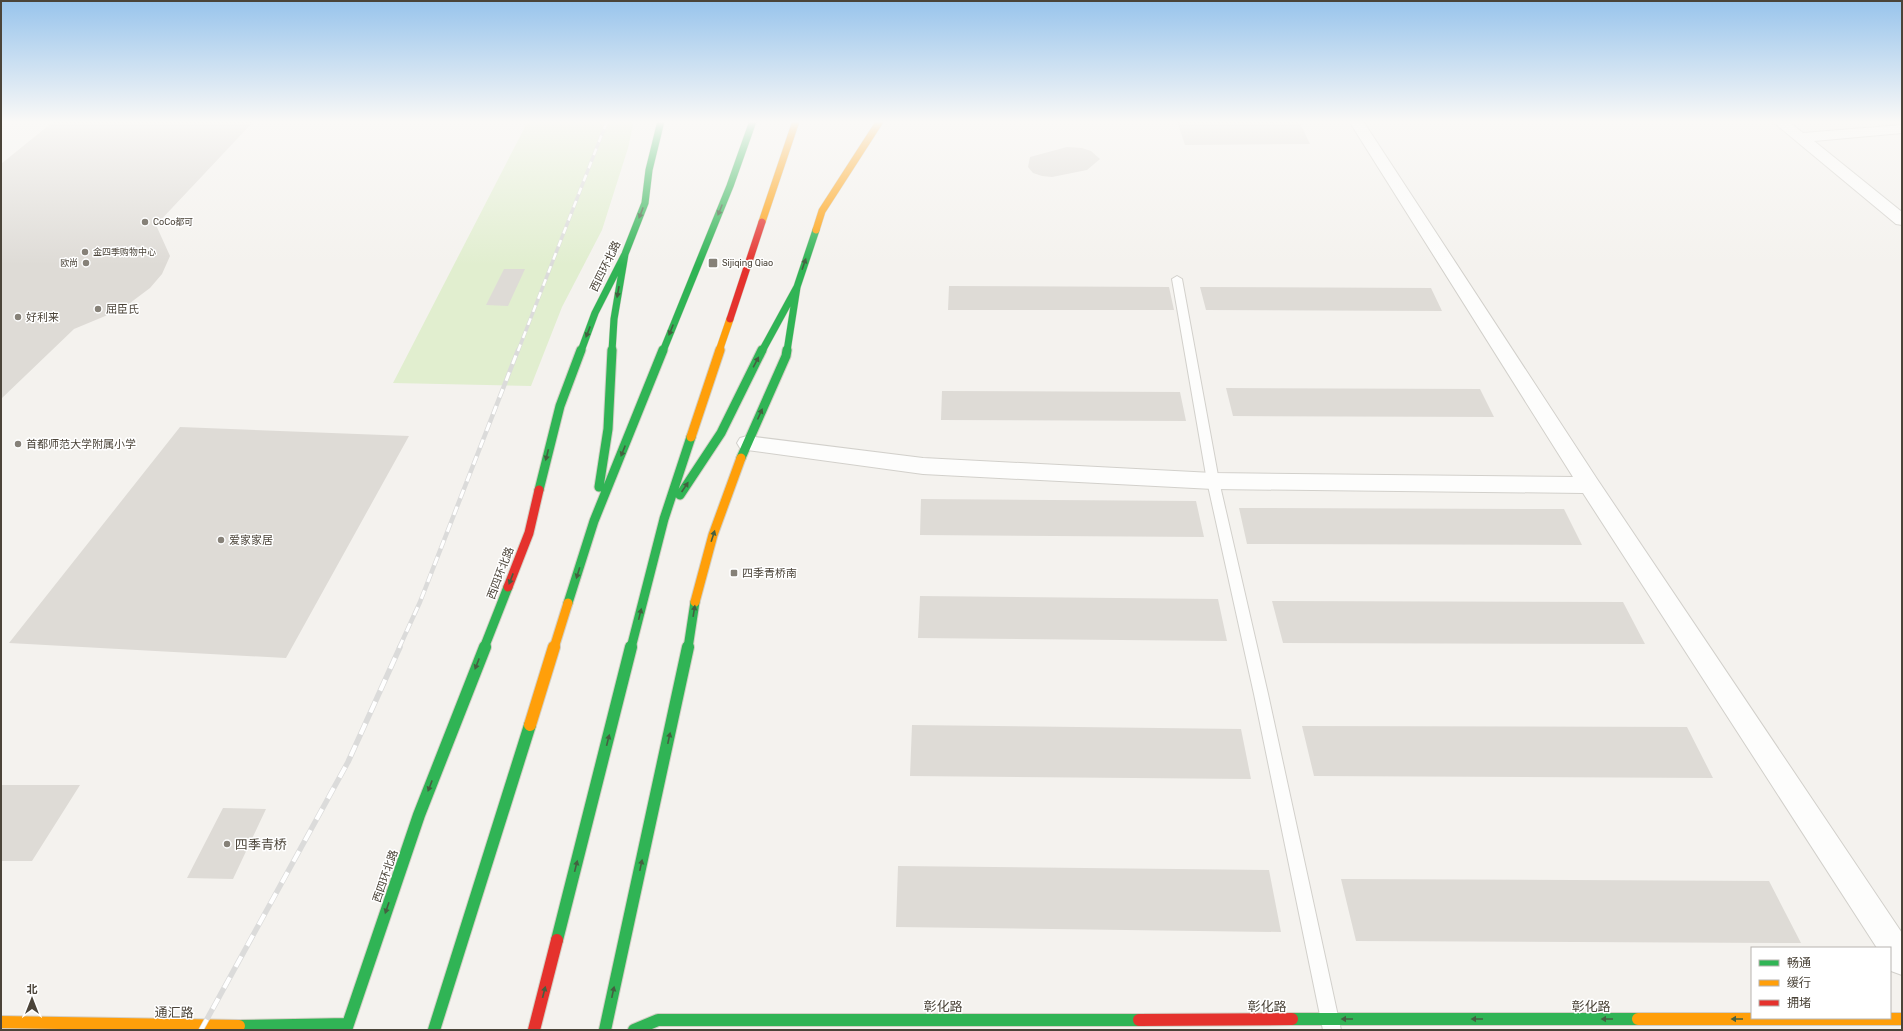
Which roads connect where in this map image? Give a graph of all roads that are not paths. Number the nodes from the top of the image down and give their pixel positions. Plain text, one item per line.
1 (649, 169) edge
2 (736, 169) edge
3 (780, 169) edge
4 (849, 169) edge
5 (1387, 169) edge
6 (1839, 169) edge
7 (1902, 220) edge
8 (625, 254) junction
9 (1177, 279) dead end
10 (797, 287) junction
11 (746, 443) junction
12 (1213, 481) junction
13 (1589, 485) junction
14 (664, 519) junction
15 (594, 521) junction
16 (1902, 960) edge
17 (1902, 1019) edge
18 (1, 1022) edge
19 (1331, 1025) edge
20 (347, 1027) edge
21 (434, 1030) edge
22 (534, 1030) edge
23 (605, 1030) edge
24 (634, 1030) edge

1 -> 8 main road, 西四环北路
2 -> 15 main road
3 - 14 main road
10 -> 4 main road
5 - 13 street
6 - 7 street
8 -> 15 main road
8 -> 20 main road, 西四环北路
9 - 12 lane
11 -> 10 main road
14 -> 10 main road
11 - 12 street
23 -> 11 main road
12 - 13 street
12 - 19 lane
13 - 16 street
22 -> 14 main road
15 -> 21 main road
17 -> 19 main road, 彰化路
18 - 20 main road, 通汇路
19 - 24 main road, 彰化路

